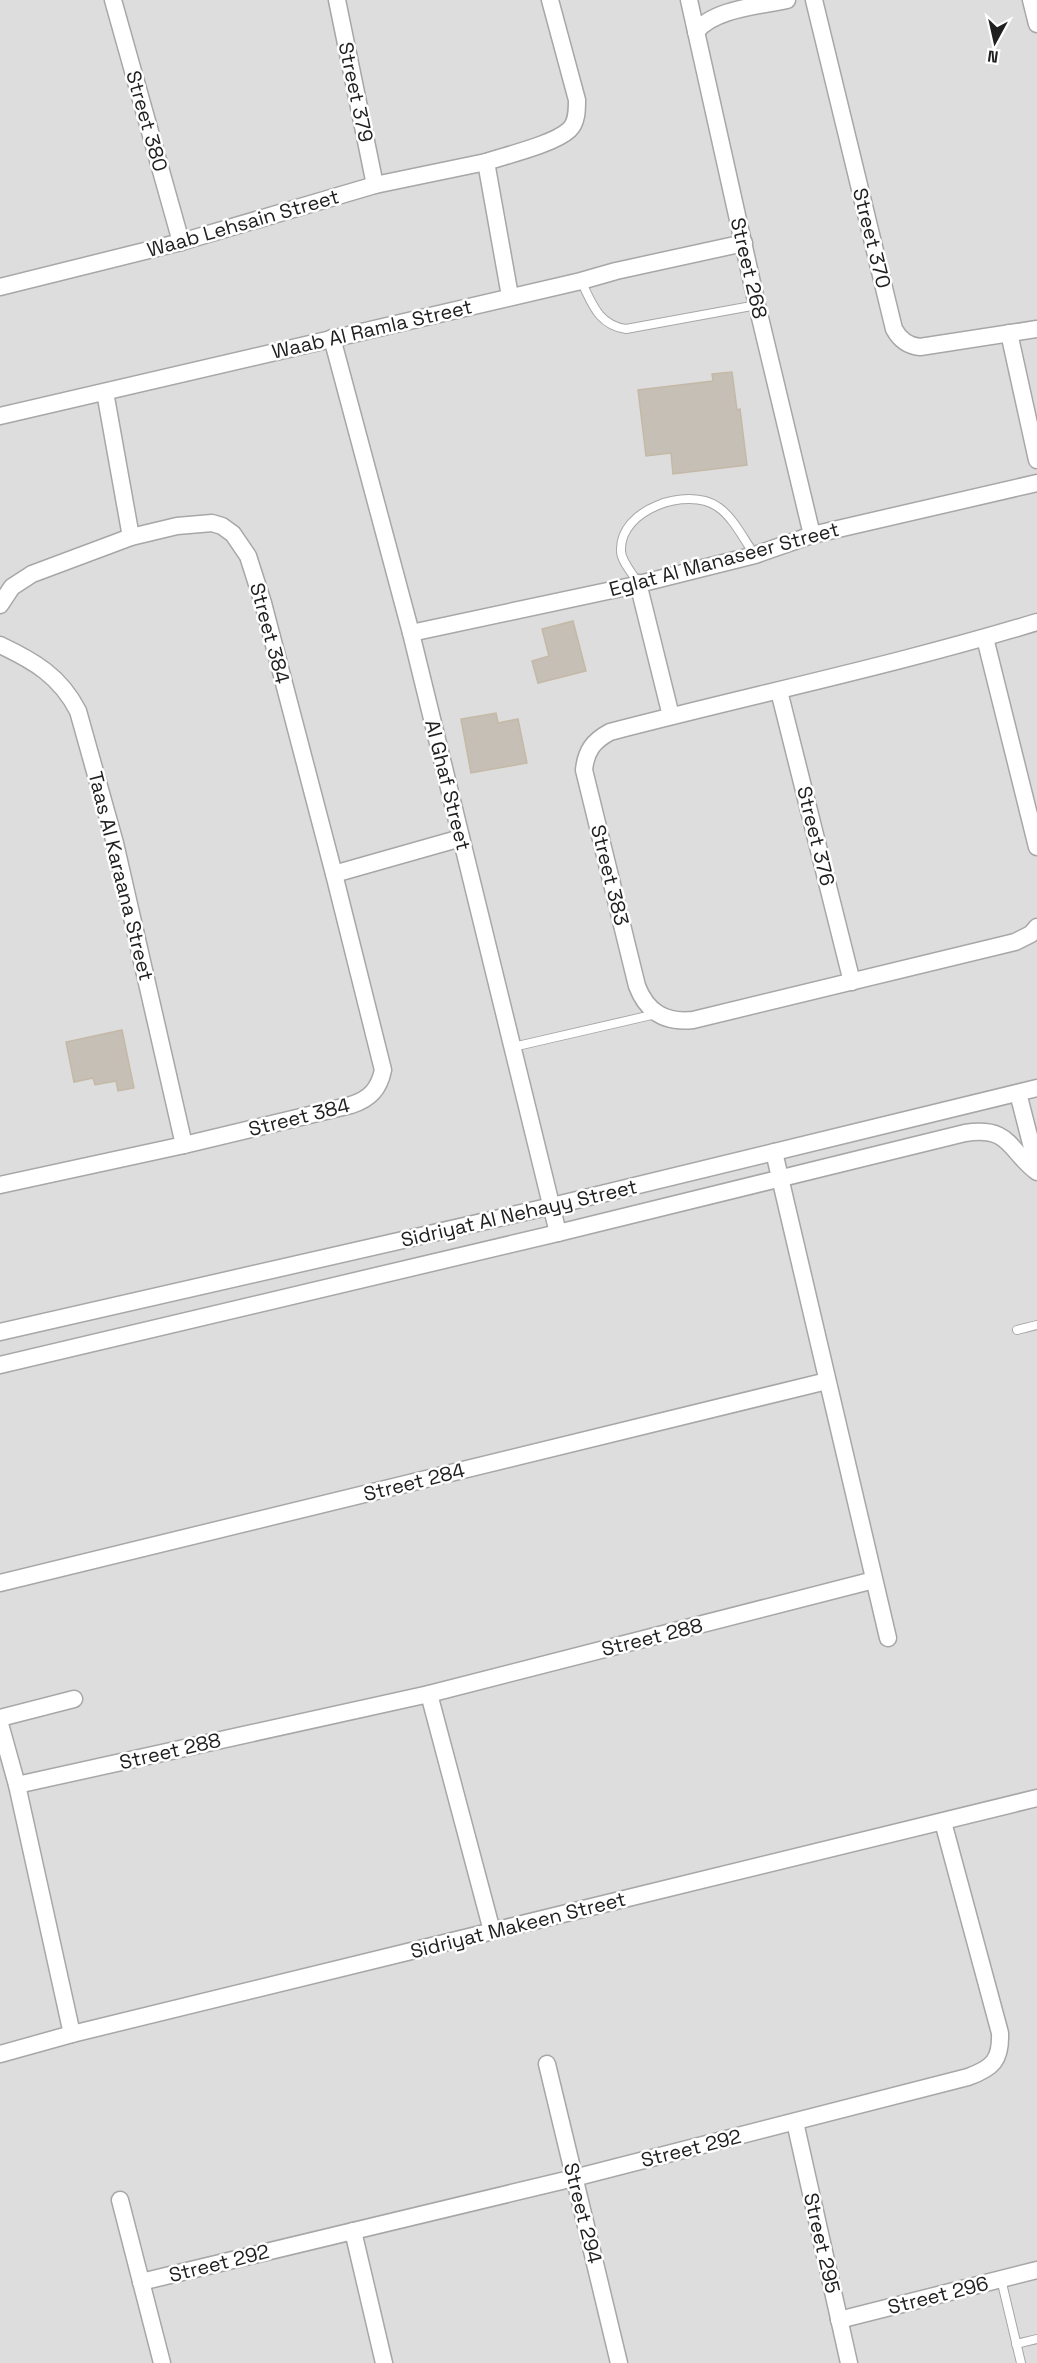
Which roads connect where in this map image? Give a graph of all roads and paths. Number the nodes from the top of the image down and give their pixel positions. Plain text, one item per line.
1 (113, 0) edge
2 (337, 0) edge
3 (550, 0) edge
4 (786, 0) edge
5 (814, 0) edge
6 (1031, 0) edge
7 (691, 4) edge
8 (716, 16) junction
9 (1037, 24) edge
10 (696, 32) junction
11 (486, 162) junction
12 (375, 185) junction
13 (181, 242) junction
14 (744, 243) junction
15 (581, 281) junction
16 (0, 287) edge
17 (510, 296) junction
18 (757, 305) junction
19 (1037, 329) edge
20 (1009, 333) junction
21 (332, 338) junction
22 (105, 392) junction
23 (0, 416) edge
24 (1037, 460) edge
25 (1037, 483) edge
26 (812, 535) junction
27 (131, 537) junction
28 (755, 555) junction
29 (638, 583) junction
30 (0, 605) edge
31 (1037, 622) edge
32 (411, 633) junction
33 (985, 638) junction
34 (0, 645) edge
35 (779, 691) junction
36 (670, 716) junction
37 (461, 838) junction
38 (1037, 847) edge
39 (334, 874) junction
40 (1037, 927) edge
41 (852, 981) junction
42 (657, 1014) junction
43 (513, 1047) junction
44 (1037, 1088) edge
45 (1017, 1093) junction
46 (184, 1145) junction
47 (774, 1152) junction
48 (1037, 1167) edge
49 (1037, 1172) edge
50 (780, 1179) junction
51 (0, 1185) edge
52 (552, 1206) junction
53 (558, 1233) junction
54 (1037, 1325) edge
55 (1017, 1330) dead end
56 (0, 1332) edge
57 (0, 1365) edge
58 (828, 1381) junction
59 (874, 1580) junction
60 (0, 1583) edge
61 (888, 1638) dead end
62 (429, 1694) junction
63 (74, 1699) dead end
64 (0, 1718) edge
65 (0, 1724) edge
66 (17, 1785) junction
67 (1037, 1798) edge
68 (943, 1822) junction
69 (492, 1931) junction
70 (72, 2034) junction
71 (0, 2054) edge
72 (547, 2064) dead end
73 (795, 2122) junction
74 (574, 2178) junction
75 (120, 2200) dead end
76 (353, 2231) junction
77 (1037, 2270) edge
78 (1001, 2279) junction
79 (141, 2282) junction
80 (839, 2320) junction
81 (1037, 2339) edge
82 (1016, 2344) junction
83 (162, 2363) edge
84 (384, 2363) edge
85 (619, 2363) edge
86 (849, 2363) edge
87 (1021, 2363) edge

1 - 13 street, Street 380
2 - 12 street, Street 379
3 - 11 street, Waab Lehsain Street
4 - 8 street
5 - 20 street, Street 370
6 - 9 street
7 - 8 street
7 - 10 street, Street 268
8 - 10 street
10 - 14 street, Street 268
11 - 12 street, Waab Lehsain Street
11 - 17 street
12 - 13 street, Waab Lehsain Street
13 - 16 street, Waab Lehsain Street
14 - 15 street, Waab Al Ramla Street
14 - 18 street, Street 268
15 - 17 street, Waab Al Ramla Street
15 - 18 lane
17 - 21 street, Waab Al Ramla Street
18 - 26 street, Street 268
19 - 20 street, Street 370
20 - 24 street
21 - 22 street, Waab Al Ramla Street
21 - 32 street, Al Ghaf Street
22 - 23 street, Waab Al Ramla Street
22 - 27 street
25 - 26 street, Eglat Al Manaseer Street
26 - 28 street, Eglat Al Manaseer Street
27 - 30 street, Street 384
27 - 39 street, Street 384
28 - 29 street, Eglat Al Manaseer Street
28 - 29 lane
29 - 32 street, Eglat Al Manaseer Street
29 - 36 street
31 - 33 street, Street 383
32 - 37 street, Al Ghaf Street
33 - 35 street, Street 383
33 - 38 street
34 - 46 street, Taas Al Karaana Street
35 - 36 street, Street 383
35 - 41 street, Street 376
36 - 42 street, Street 383
37 - 39 street
37 - 43 street, Al Ghaf Street
39 - 46 street, Street 384
40 - 41 street
41 - 42 street
42 - 43 lane
43 - 52 street, Al Ghaf Street
44 - 45 street, Sidriyat Al Nehayy Street
45 - 47 street, Sidriyat Al Nehayy Street
45 - 48 street
46 - 51 street, Street 384
47 - 50 street
47 - 52 street, Sidriyat Al Nehayy Street
49 - 50 street
50 - 53 street
50 - 58 street
52 - 53 street, Al Ghaf Street
52 - 56 street, Sidriyat Al Nehayy Street
53 - 57 street
54 - 55 lane
58 - 59 street
58 - 60 street, Street 284
59 - 61 street
59 - 62 street, Street 288
62 - 66 street, Street 288
62 - 69 street
63 - 64 street
65 - 66 street
66 - 70 street
67 - 68 street, Sidriyat Makeen Street
68 - 69 street, Sidriyat Makeen Street
68 - 73 street, Street 292
69 - 70 street, Sidriyat Makeen Street
70 - 71 street, Sidriyat Makeen Street
72 - 74 street, Street 294
73 - 74 street, Street 292
73 - 80 street, Street 295
74 - 76 street, Street 292
74 - 85 street, Street 294
75 - 79 street, Street 292
76 - 79 street, Street 292
76 - 84 street
77 - 78 street, Street 296
78 - 80 street, Street 296
78 - 82 lane
79 - 83 street, Street 292
80 - 86 street, Street 295
81 - 82 lane
82 - 87 lane

